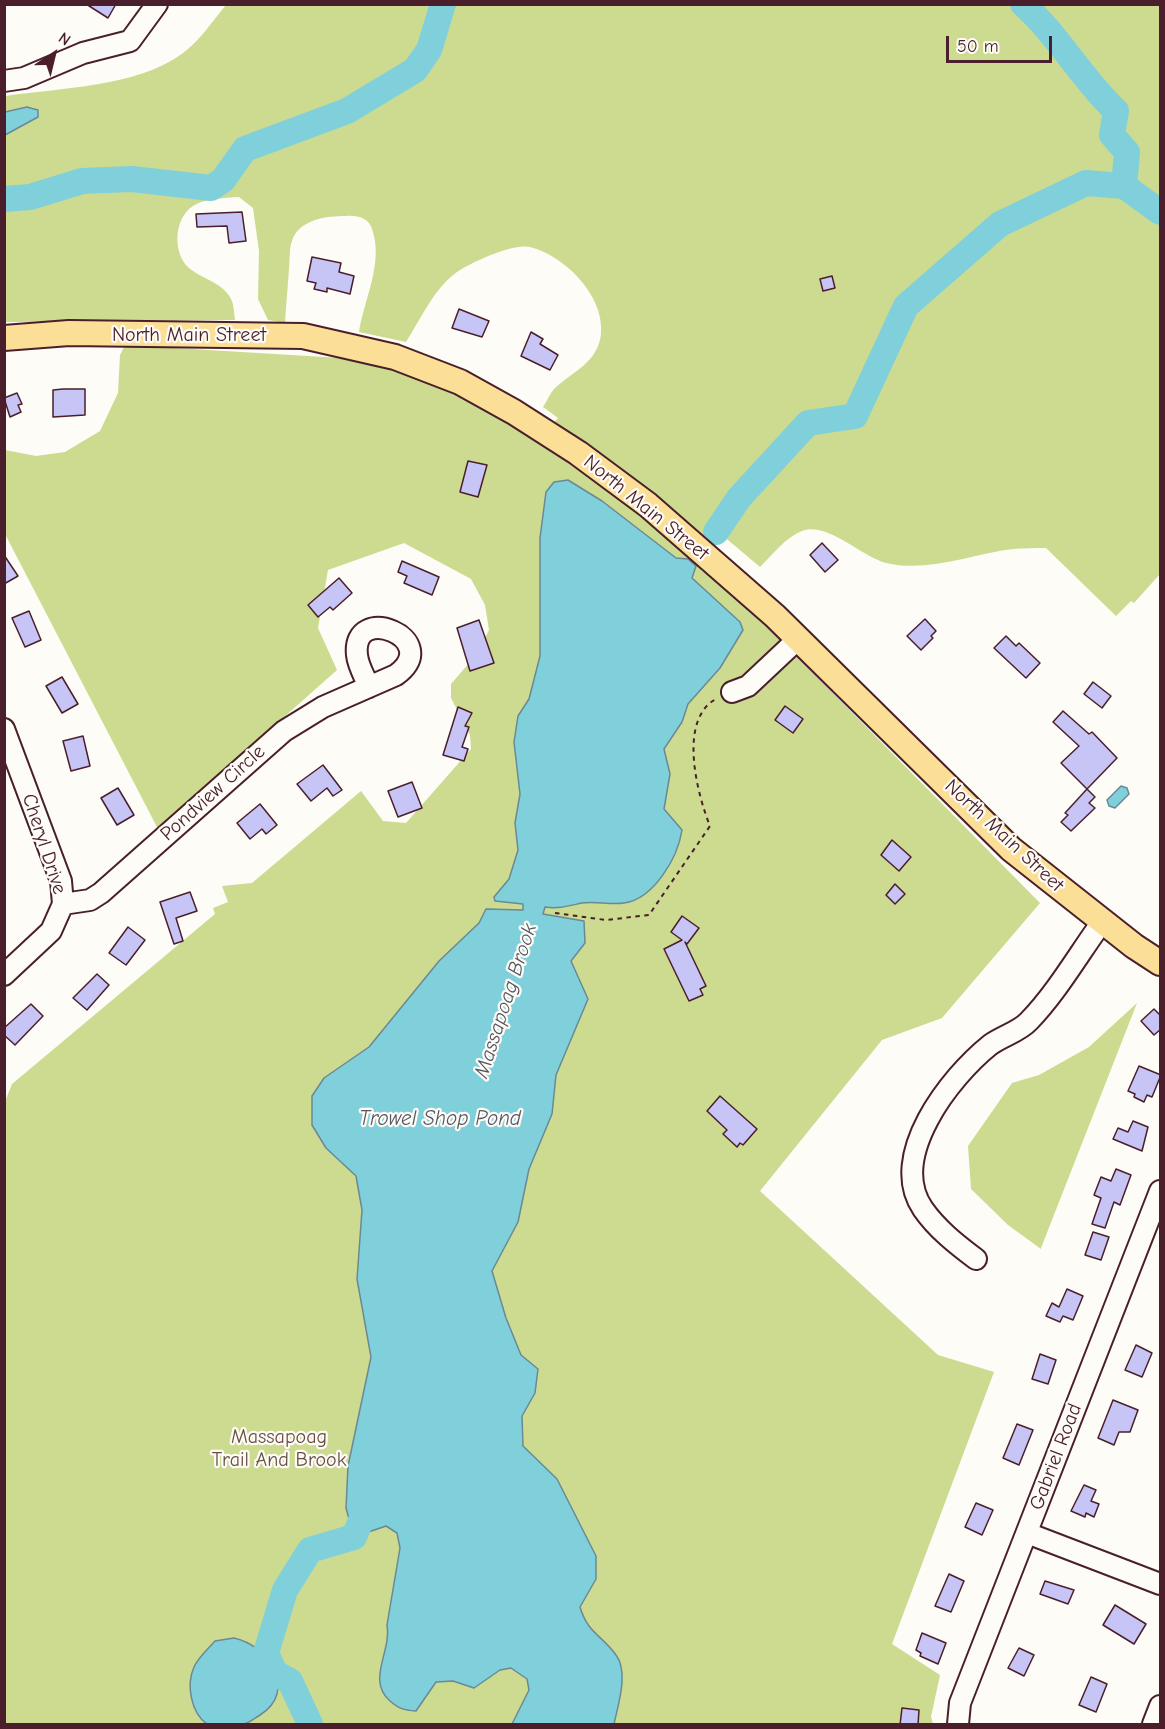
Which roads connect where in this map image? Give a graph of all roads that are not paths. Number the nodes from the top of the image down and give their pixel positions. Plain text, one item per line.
1 (158, 4) edge
2 (4, 81) edge
3 (4, 338) edge
4 (798, 639) junction
5 (369, 687) dead end
6 (732, 692) road end
7 (4, 729) edge
8 (63, 904) junction
9 (1102, 922) junction
10 (1161, 963) edge
11 (4, 975) edge
12 (1161, 1191) edge
13 (976, 1259) dead end
14 (1027, 1533) junction
15 (1161, 1584) edge
16 (1161, 1707) edge
17 (958, 1725) edge
18 (1153, 1725) edge

1 - 2 street
3 - 4 main road, North Main Street
4 - 6 street
4 - 9 main road, North Main Street
5 - 8 street, Pondview Circle
7 - 8 street, Cheryl Drive
8 - 11 street, Cheryl Drive
9 - 10 main road, North Main Street
9 - 13 street
12 - 14 street, Gabriel Road
14 - 15 street
14 - 17 street, Gabriel Road
16 - 18 street

